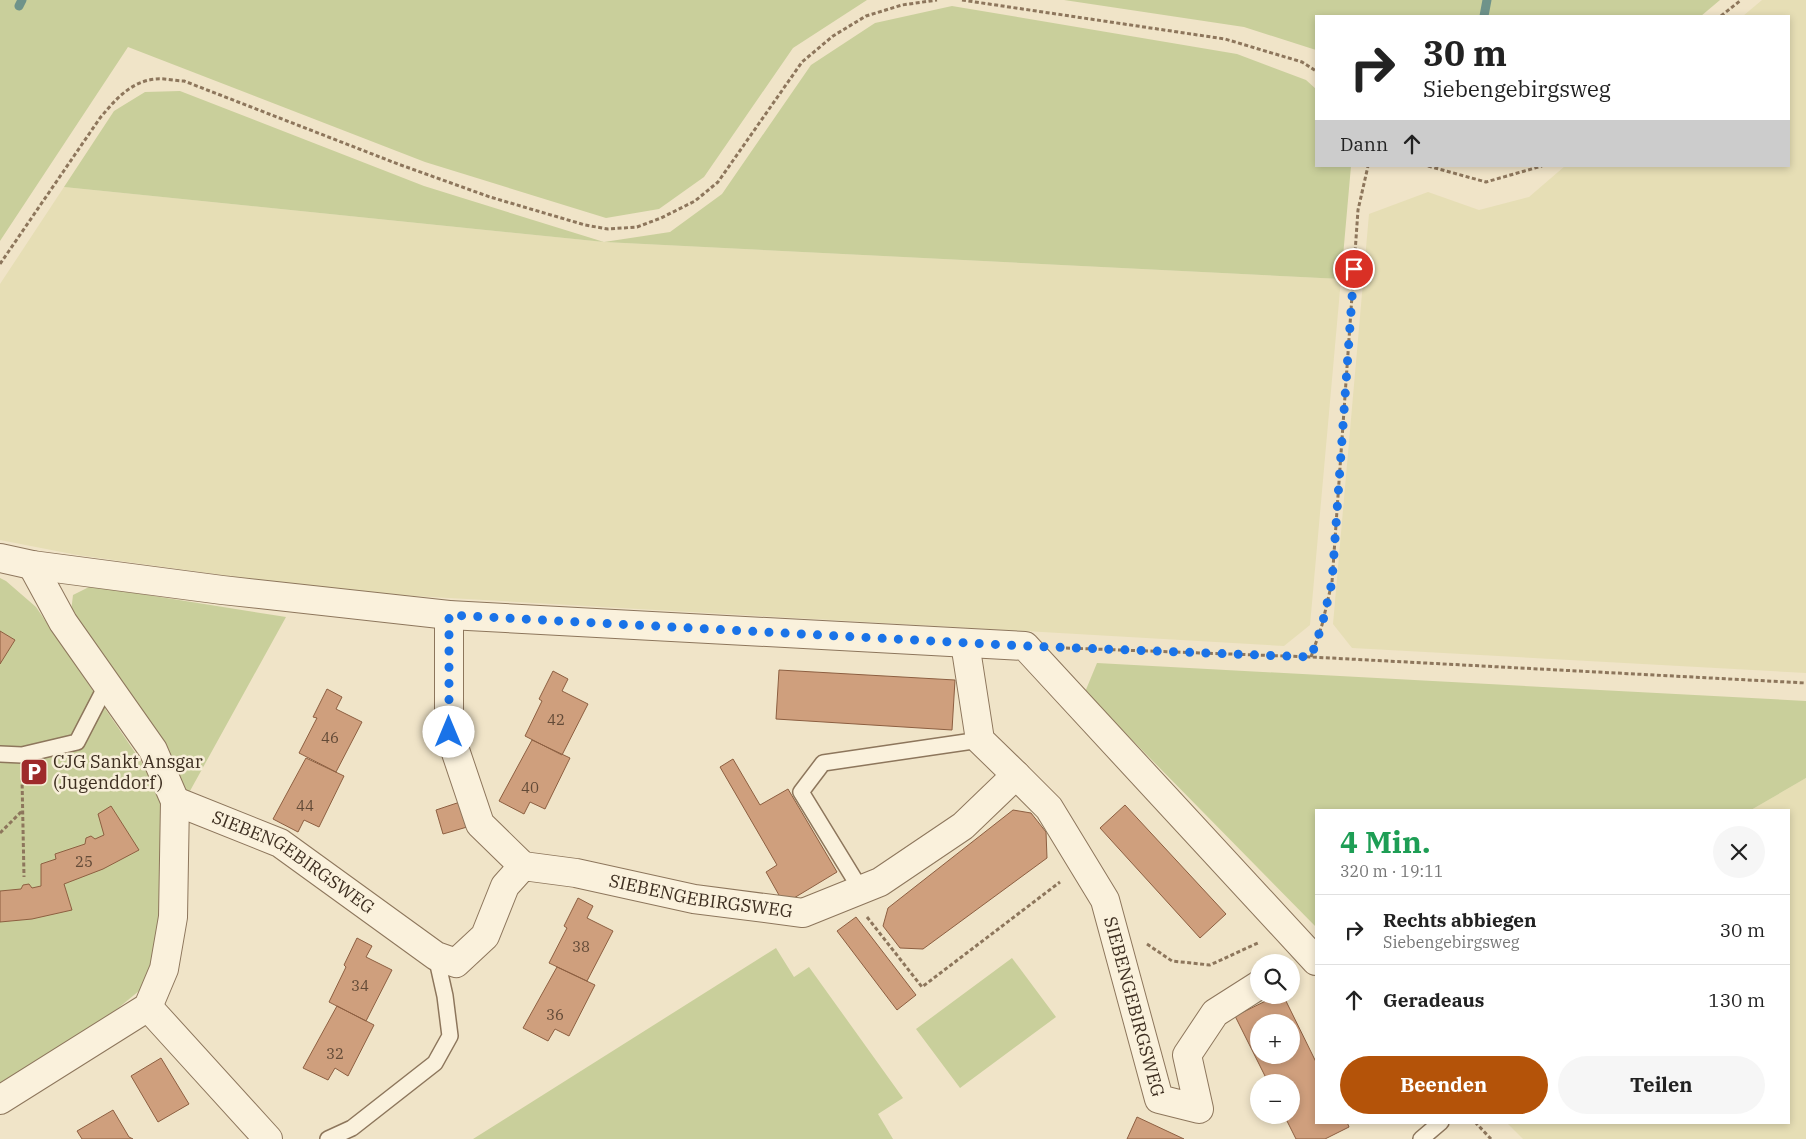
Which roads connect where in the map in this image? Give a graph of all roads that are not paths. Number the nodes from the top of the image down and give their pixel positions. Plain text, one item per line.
1 (0, 558) edge
2 (32, 564) junction
3 (449, 615) junction
4 (965, 643) junction
5 (107, 684) junction
6 (980, 740) junction
7 (0, 754) edge
8 (1016, 774) junction
9 (175, 801) junction
10 (523, 866) junction
11 (855, 892) junction
12 (436, 956) junction
13 (1305, 960) edge
14 (1250, 991) edge
15 (148, 1007) junction
16 (0, 1100) edge
17 (1439, 1124) edge
18 (268, 1139) edge
19 (328, 1139) edge
20 (1421, 1139) edge

1 - 2 street
2 - 3 street
2 - 5 street
3 - 4 street
3 - 10 street
4 - 6 street
4 - 13 street
5 - 7 lane
5 - 9 street
6 - 8 street, SIEBENGEBIRGSWEG
6 - 11 lane
8 - 11 street, SIEBENGEBIRGSWEG
8 - 14 street, SIEBENGEBIRGSWEG
9 - 12 street, SIEBENGEBIRGSWEG
9 - 15 street
10 - 11 street, SIEBENGEBIRGSWEG
10 - 12 street, SIEBENGEBIRGSWEG
12 - 19 lane
15 - 16 street
15 - 18 street
17 - 20 lane

